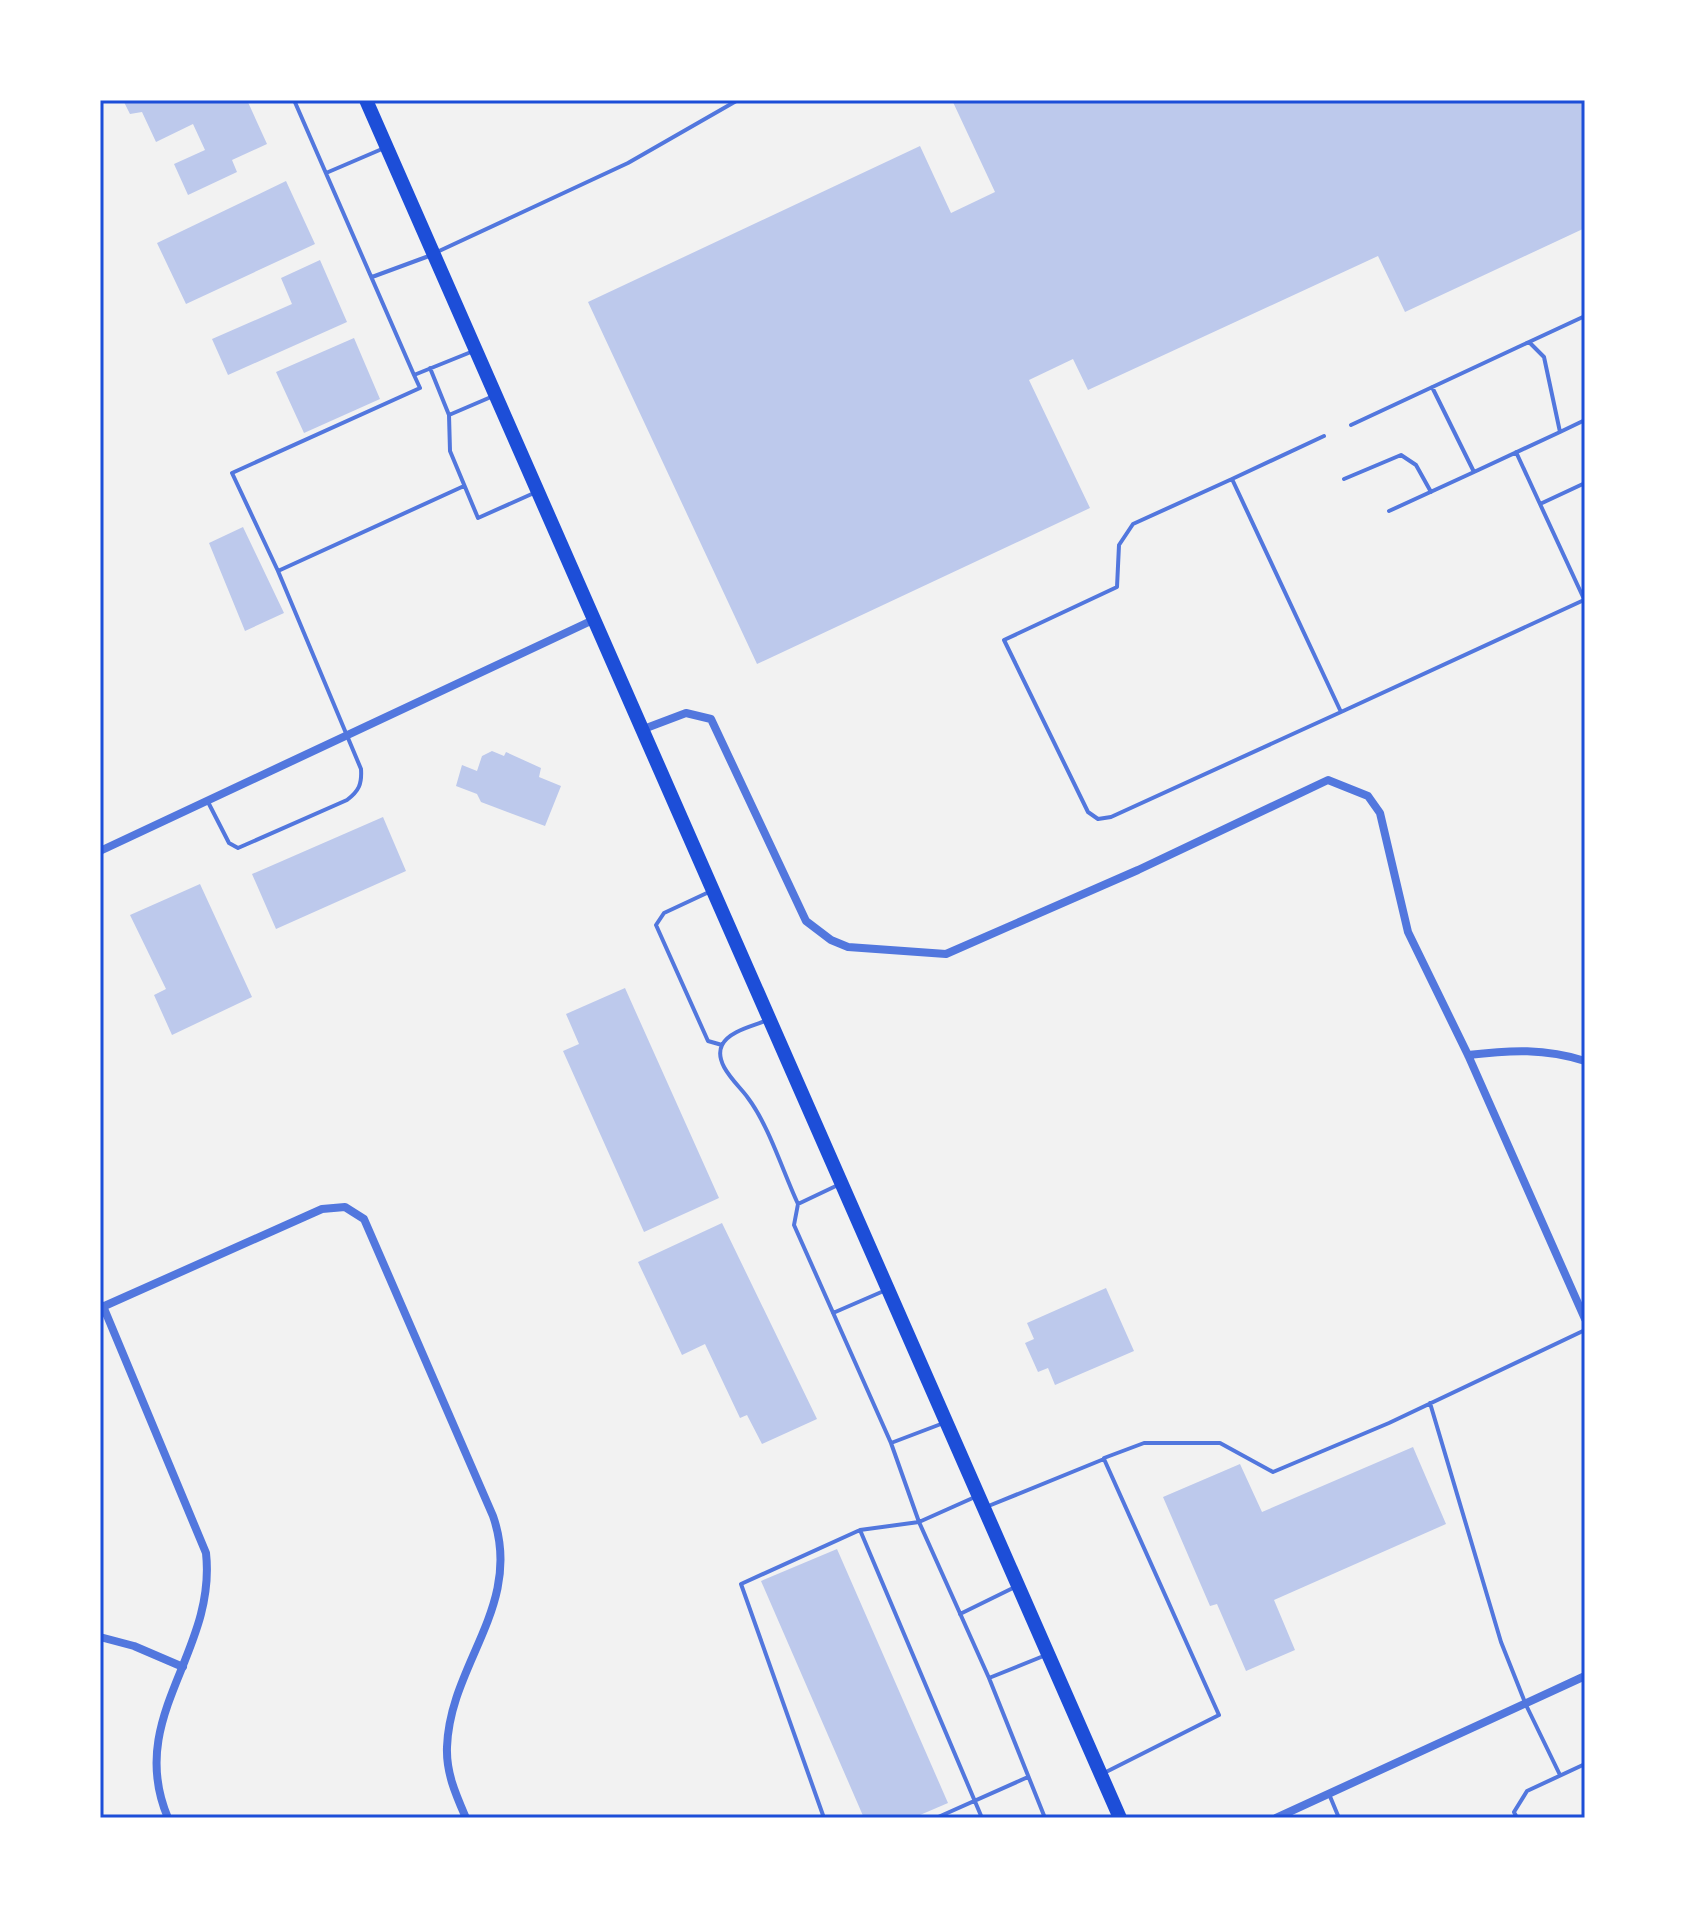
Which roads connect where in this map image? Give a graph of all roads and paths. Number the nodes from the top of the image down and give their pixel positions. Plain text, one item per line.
1 (294, 100) edge
2 (366, 100) edge
3 (738, 100) edge
4 (387, 147) junction
5 (326, 173) junction
6 (434, 254) junction
7 (372, 277) junction
8 (1585, 316) edge
9 (1529, 342) junction
10 (475, 350) junction
11 (430, 368) junction
12 (414, 375) junction
13 (1432, 387) junction
14 (495, 395) junction
15 (449, 415) junction
16 (1585, 420) edge
17 (1351, 425) dead end
18 (1560, 432) junction
19 (1324, 436) dead end
20 (1516, 452) junction
21 (1474, 472) junction
22 (1232, 479) junction
23 (1344, 479) dead end
24 (1585, 483) edge
25 (464, 486) junction
26 (537, 491) junction
27 (1431, 492) junction
28 (1540, 504) junction
29 (1389, 511) dead end
30 (278, 571) junction
31 (1585, 601) edge
32 (593, 620) junction
33 (1341, 712) junction
34 (641, 730) junction
35 (346, 736) junction
36 (207, 801) junction
37 (100, 851) edge
38 (711, 890) junction
39 (768, 1020) junction
40 (722, 1045) junction
41 (1468, 1055) junction
42 (1585, 1061) edge
43 (840, 1184) junction
44 (798, 1204) junction
45 (887, 1289) junction
46 (102, 1307) edge
47 (833, 1313) junction
48 (1585, 1319) edge
49 (1585, 1330) edge
50 (1430, 1403) junction
51 (945, 1422) junction
52 (891, 1443) junction
53 (1104, 1459) junction
54 (980, 1502) junction
55 (919, 1522) junction
56 (860, 1530) junction
57 (1017, 1586) junction
58 (960, 1614) junction
59 (100, 1637) edge
60 (1047, 1655) junction
61 (183, 1667) junction
62 (1585, 1676) edge
63 (989, 1678) junction
64 (1526, 1705) junction
65 (1585, 1764) edge
66 (1100, 1775) junction
67 (1560, 1775) junction
68 (1028, 1777) junction
69 (1329, 1794) junction
70 (975, 1801) junction
71 (1118, 1817) edge
72 (168, 1818) edge
73 (466, 1818) edge
74 (824, 1818) edge
75 (936, 1818) edge
76 (982, 1818) edge
77 (1045, 1818) edge
78 (1276, 1818) edge
79 (1339, 1818) edge
80 (1517, 1818) edge

1 - 5 lane
2 - 4 main road
3 - 6 lane
4 - 5 lane
4 - 6 main road
5 - 7 lane
6 - 7 lane
6 - 10 main road
7 - 12 lane
8 - 9 lane
9 - 13 lane
9 - 18 lane
10 - 11 lane
10 - 14 main road
11 - 12 lane
11 - 15 lane
12 - 30 lane
13 - 17 lane
13 - 21 lane
14 - 15 lane
14 - 26 main road
15 - 25 lane
16 - 18 lane
18 - 20 lane
19 - 22 lane
20 - 21 lane
20 - 28 lane
21 - 27 lane
22 - 33 lane
22 - 33 lane
23 - 27 lane
24 - 28 lane
25 - 26 lane
25 - 30 lane
26 - 32 main road
27 - 29 lane
28 - 31 lane
30 - 35 lane
31 - 33 lane
32 - 34 main road
32 - 35 street
34 - 38 main road
34 - 41 street
35 - 36 street
35 - 36 lane
36 - 37 street
38 - 39 main road
38 - 40 lane
39 - 40 lane
39 - 43 main road
40 - 44 lane
41 - 42 street
41 - 48 street
43 - 44 lane
43 - 45 main road
44 - 47 lane
45 - 47 lane
45 - 51 main road
46 - 61 street
46 - 73 street
47 - 52 lane
49 - 50 lane
50 - 53 lane
50 - 64 lane
51 - 52 lane
51 - 54 main road
52 - 55 lane
53 - 54 lane
53 - 66 lane
54 - 55 lane
54 - 57 main road
55 - 56 lane
55 - 58 lane
56 - 70 lane
56 - 74 lane
57 - 58 lane
57 - 60 main road
58 - 63 lane
59 - 61 street
60 - 63 lane
60 - 66 main road
61 - 72 street
62 - 64 street
63 - 68 lane
64 - 67 lane
64 - 69 street
65 - 67 lane
66 - 71 main road
67 - 80 lane
68 - 70 lane
68 - 77 lane
69 - 78 street
69 - 79 lane
70 - 75 lane
70 - 76 lane

